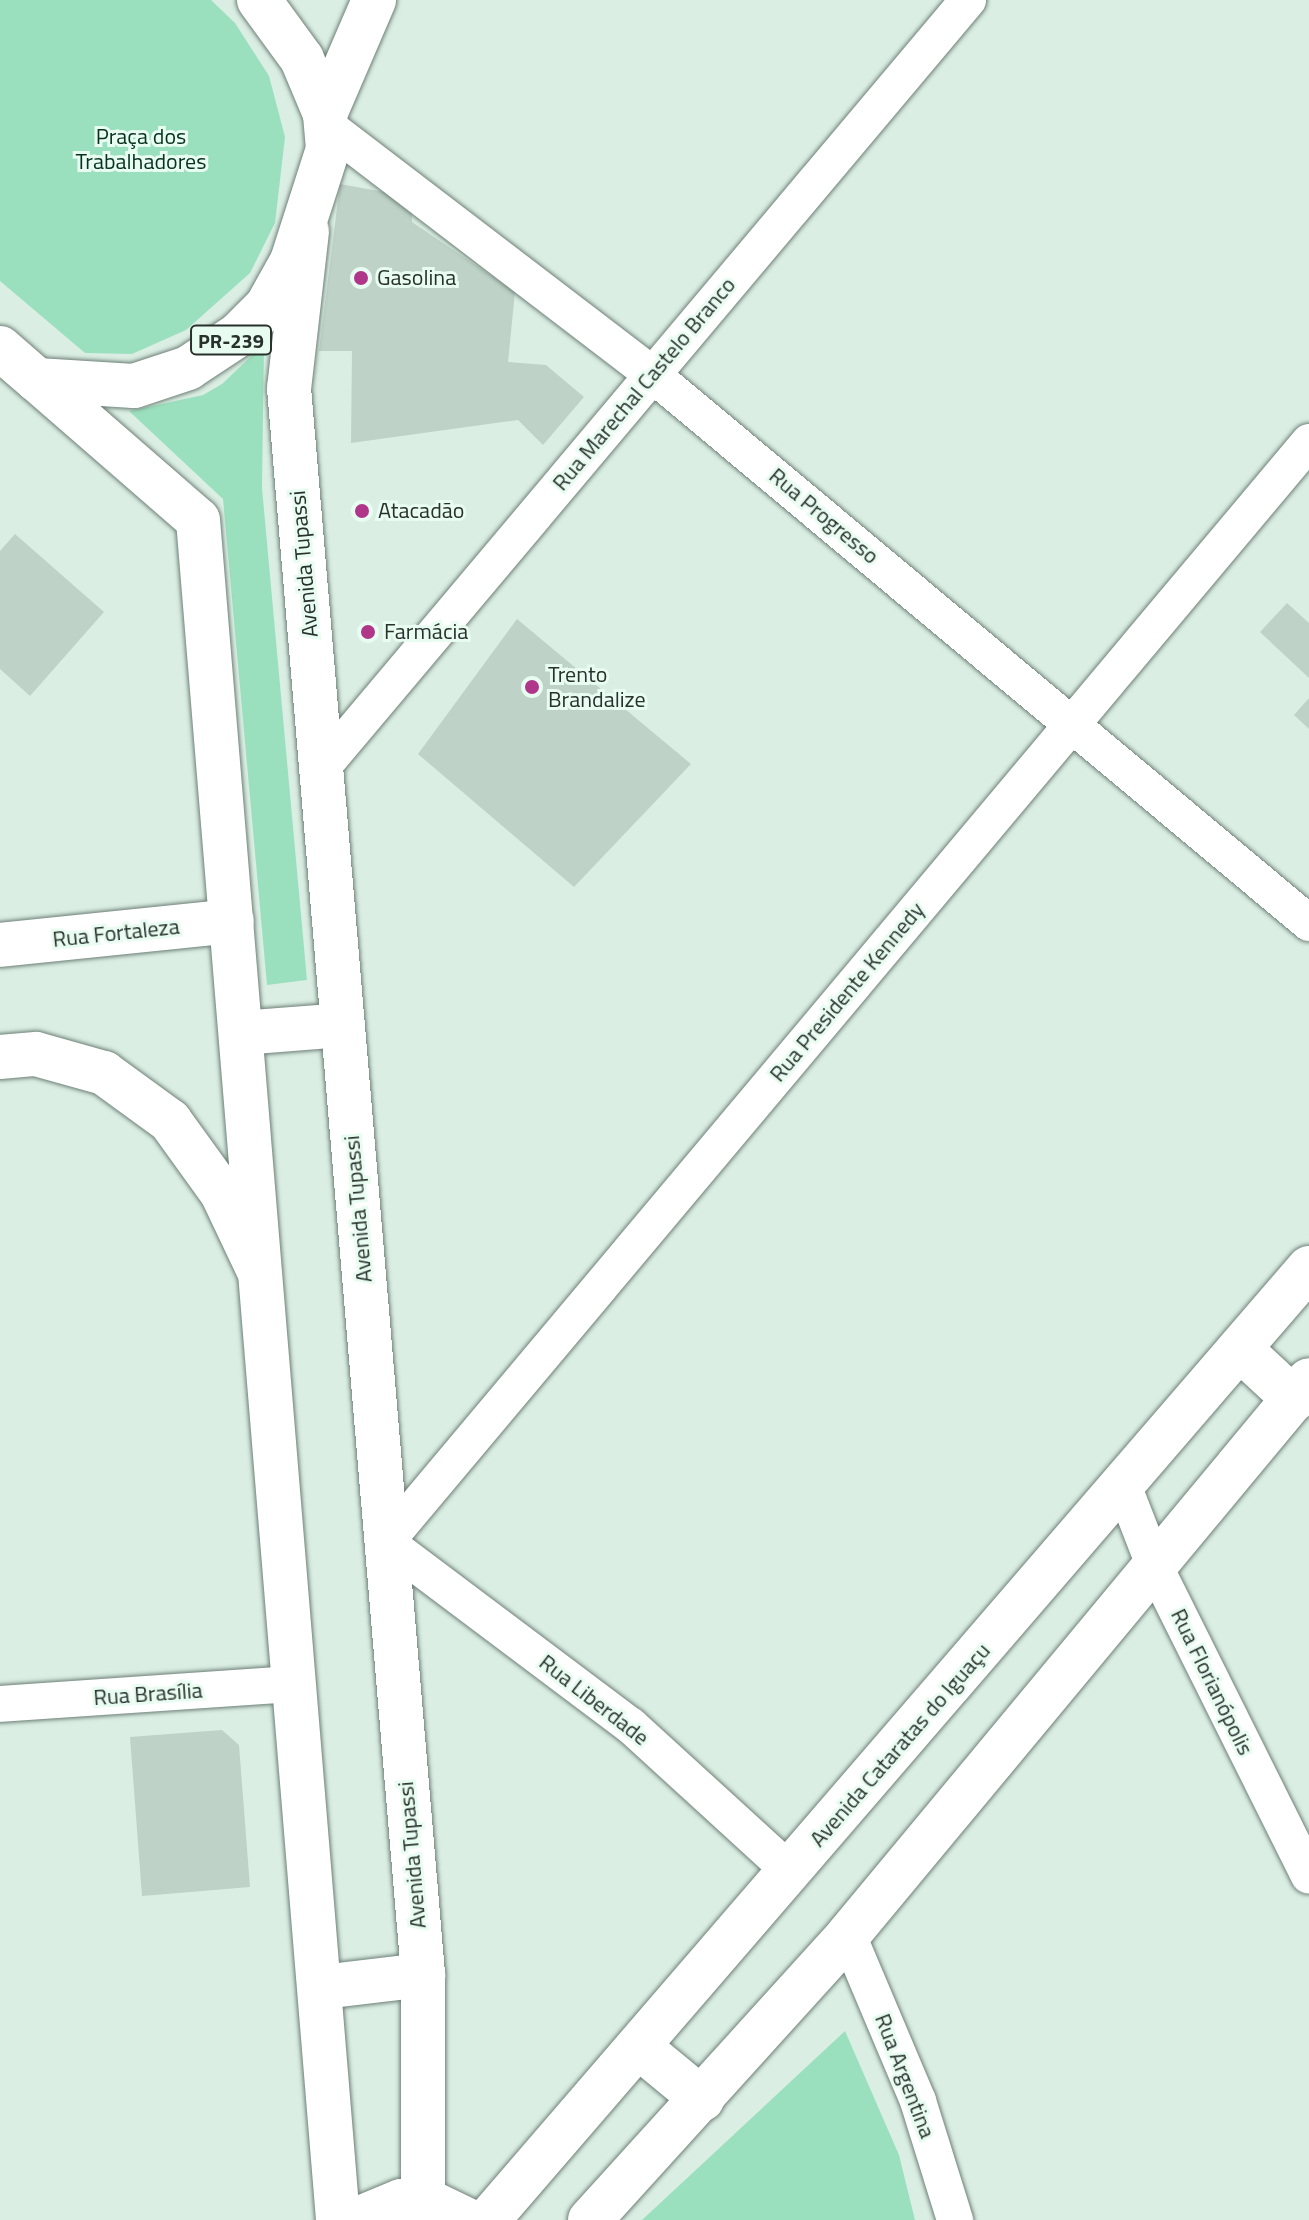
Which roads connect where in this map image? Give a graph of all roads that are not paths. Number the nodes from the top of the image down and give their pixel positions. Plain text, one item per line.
1 (259, 0) edge
2 (374, 0) edge
3 (968, 0) edge
4 (326, 119) junction
5 (308, 218) junction
6 (0, 348) edge
7 (653, 375) junction
8 (37, 380) junction
9 (1309, 442) edge
10 (1073, 723) junction
11 (321, 769) junction
12 (232, 921) junction
13 (1309, 923) edge
14 (0, 945) edge
15 (342, 1025) junction
16 (241, 1033) junction
17 (0, 1057) edge
18 (1309, 1268) edge
19 (261, 1276) junction
20 (1240, 1349) junction
21 (1301, 1389) edge
22 (1123, 1485) junction
23 (386, 1542) junction
24 (1154, 1565) junction
25 (296, 1684) junction
26 (0, 1704) edge
27 (791, 1872) junction
28 (1309, 1876) edge
29 (848, 1935) junction
30 (423, 1975) junction
31 (322, 1987) junction
32 (639, 2047) junction
33 (702, 2099) junction
34 (423, 2202) junction
35 (338, 2220) edge
36 (355, 2220) edge
37 (467, 2220) edge
38 (488, 2220) edge
39 (590, 2220) edge
40 (955, 2220) edge

1 - 4 main road
2 - 4 main road, PR-239
3 - 7 street, Rua Marechal Castelo Branco
4 - 5 main road, PR-239
4 - 7 street, Rua Progresso
5 - 8 main road, PR-239
5 - 11 main road, Avenida Tupassi
6 - 8 main road
7 - 10 street, Rua Progresso
7 - 11 street, Rua Marechal Castelo Branco
8 - 12 main road
9 - 10 street, Rua Presidente Kennedy
10 - 13 street, Rua Progresso
10 - 23 street, Rua Presidente Kennedy
11 - 15 main road, Avenida Tupassi
12 - 14 main road, Rua Fortaleza
12 - 16 main road
15 - 16 main road
15 - 23 main road, Avenida Tupassi
16 - 19 main road
17 - 19 main road
18 - 20 main road, Avenida Cataratas do Iguaçu
19 - 25 main road
20 - 21 main road
20 - 22 main road, Avenida Cataratas do Iguaçu
21 - 24 main road
22 - 24 street, Rua Florianópolis
22 - 27 main road, Avenida Cataratas do Iguaçu
23 - 27 street, Rua Liberdade
23 - 30 main road, Avenida Tupassi
24 - 28 street, Rua Florianópolis
24 - 29 main road
25 - 26 street, Rua Brasília
25 - 31 main road
27 - 32 main road, Avenida Cataratas do Iguaçu
29 - 33 main road
29 - 40 street, Rua Argentina
30 - 31 main road
30 - 34 main road, Avenida Tupassi
31 - 35 main road
32 - 33 main road
32 - 38 main road, Avenida Cataratas do Iguaçu
33 - 39 main road
34 - 36 main road
34 - 37 main road

